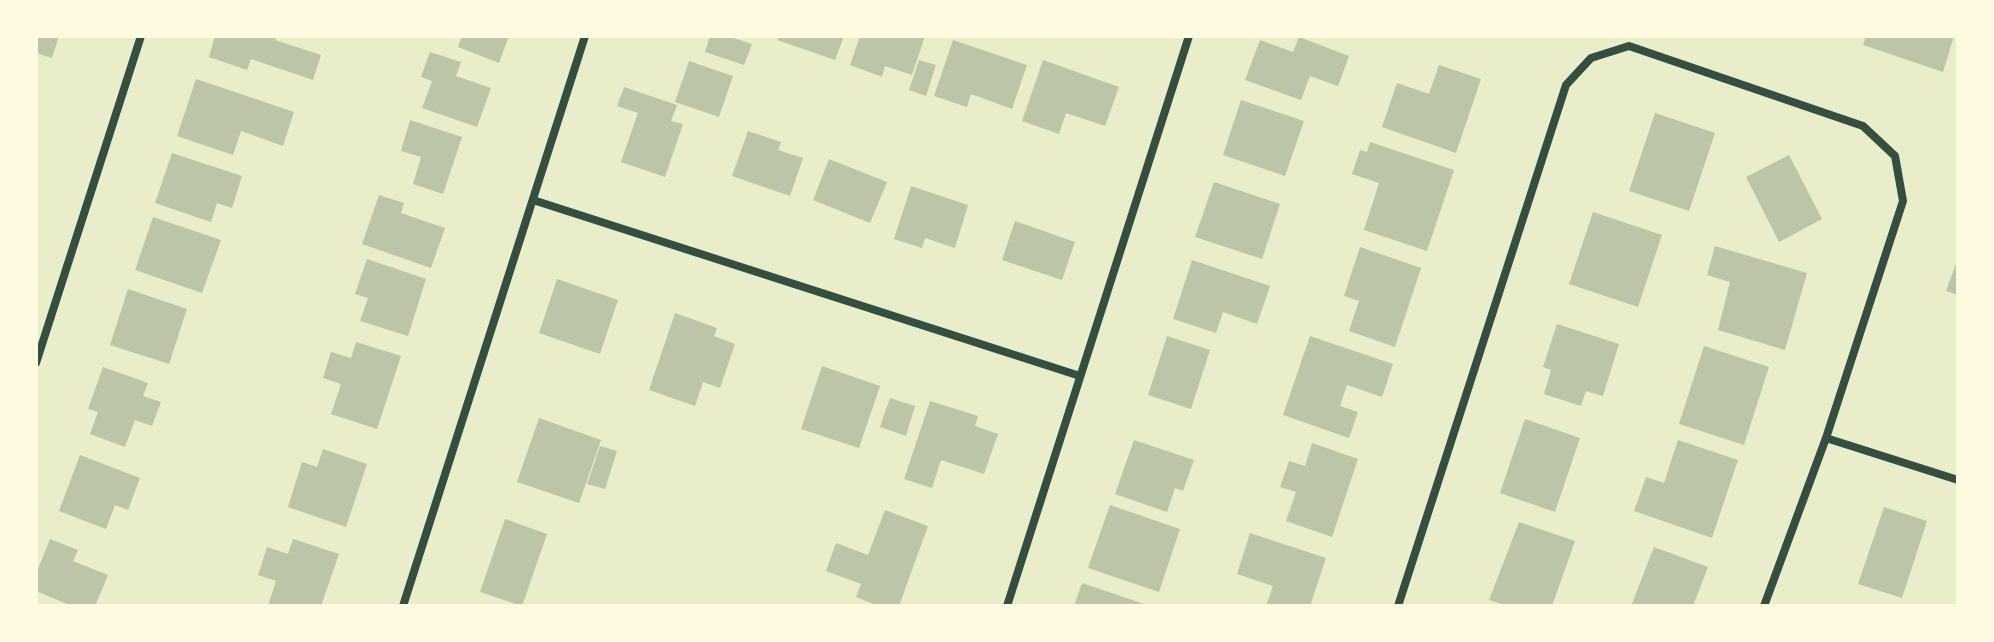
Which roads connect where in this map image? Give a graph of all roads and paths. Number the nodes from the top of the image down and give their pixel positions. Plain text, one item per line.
1 (141, 36) edge
2 (585, 36) edge
3 (1187, 36) edge
4 (533, 200) junction
5 (36, 363) edge
6 (1080, 376) junction
7 (1826, 438) junction
8 (1958, 480) edge
9 (403, 606) edge
10 (1007, 606) edge
11 (1398, 606) edge
12 (1764, 606) edge

1 - 5 street
2 - 4 street
3 - 6 street
4 - 6 street
4 - 9 street
6 - 10 street
7 - 8 street
7 - 11 street
7 - 12 street

